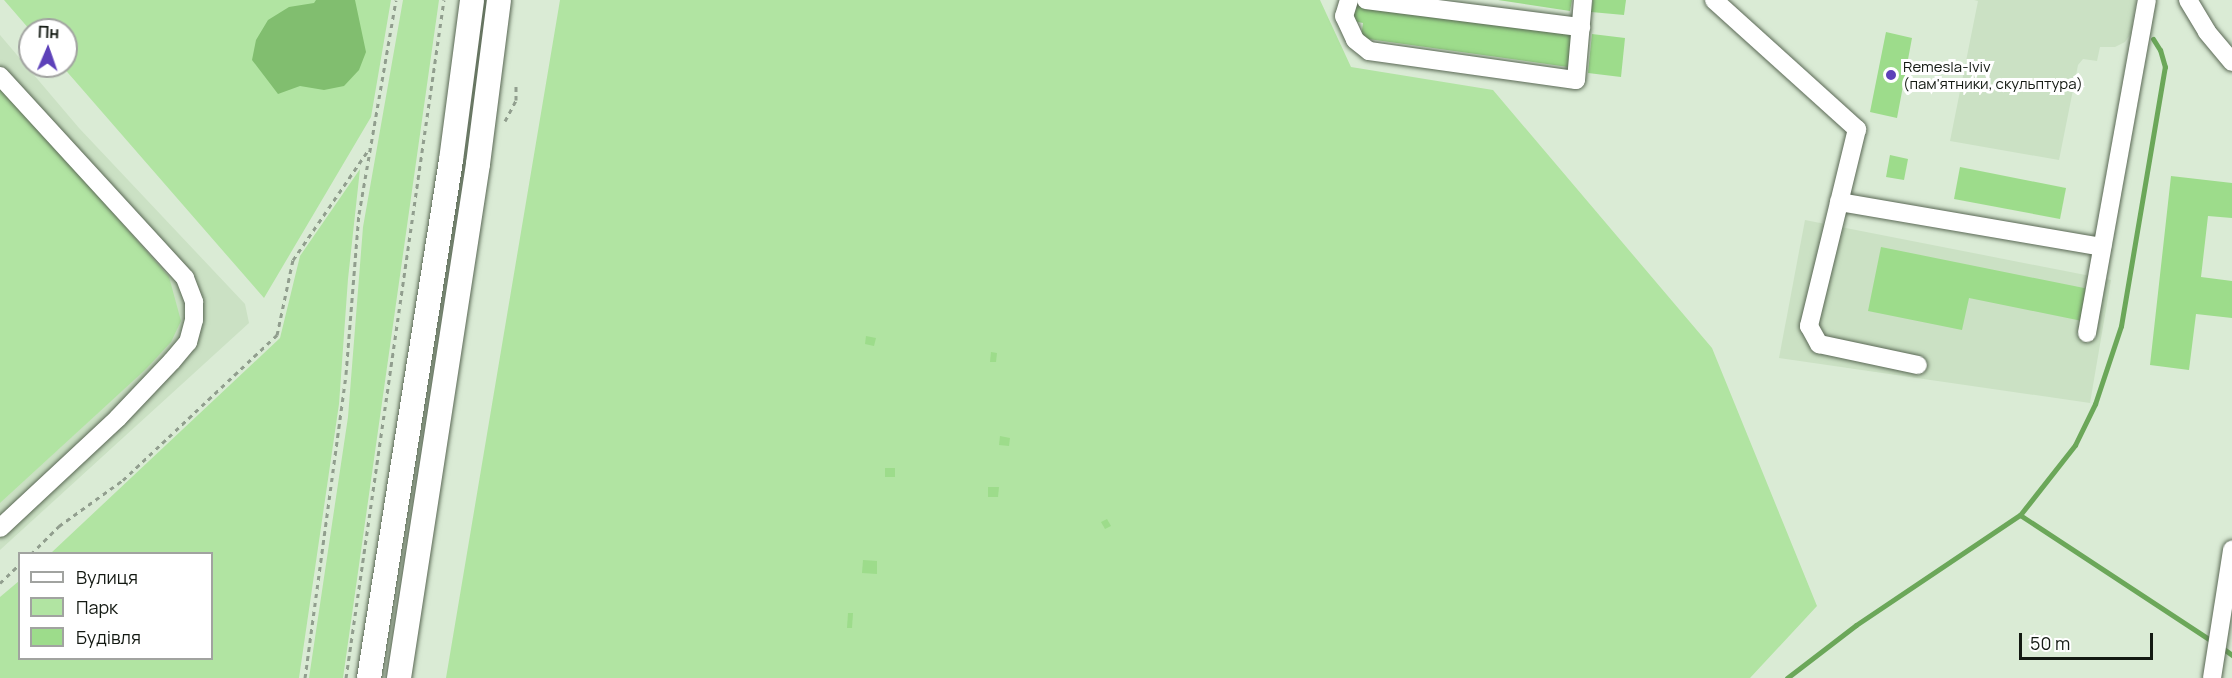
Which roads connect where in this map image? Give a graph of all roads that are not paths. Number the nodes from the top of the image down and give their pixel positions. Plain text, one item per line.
1 (472, 0) edge
2 (499, 0) edge
3 (1348, 0) edge
4 (1366, 0) edge
5 (1583, 0) edge
6 (1714, 0) edge
7 (2147, 0) edge
8 (2188, 0) edge
9 (1581, 27) junction
10 (2232, 62) edge
11 (0, 76) edge
12 (1839, 202) junction
13 (2102, 247) junction
14 (2087, 333) dead end
15 (1918, 365) dead end
16 (0, 528) edge
17 (2232, 550) edge
18 (369, 678) edge
19 (399, 678) edge
20 (2212, 678) edge

1 - 18 main road
2 - 19 main road
3 - 9 lane
4 - 9 lane
5 - 9 lane
6 - 12 lane
7 - 13 lane
8 - 10 lane
11 - 16 lane
12 - 13 lane
12 - 15 lane
13 - 14 lane
17 - 20 lane

